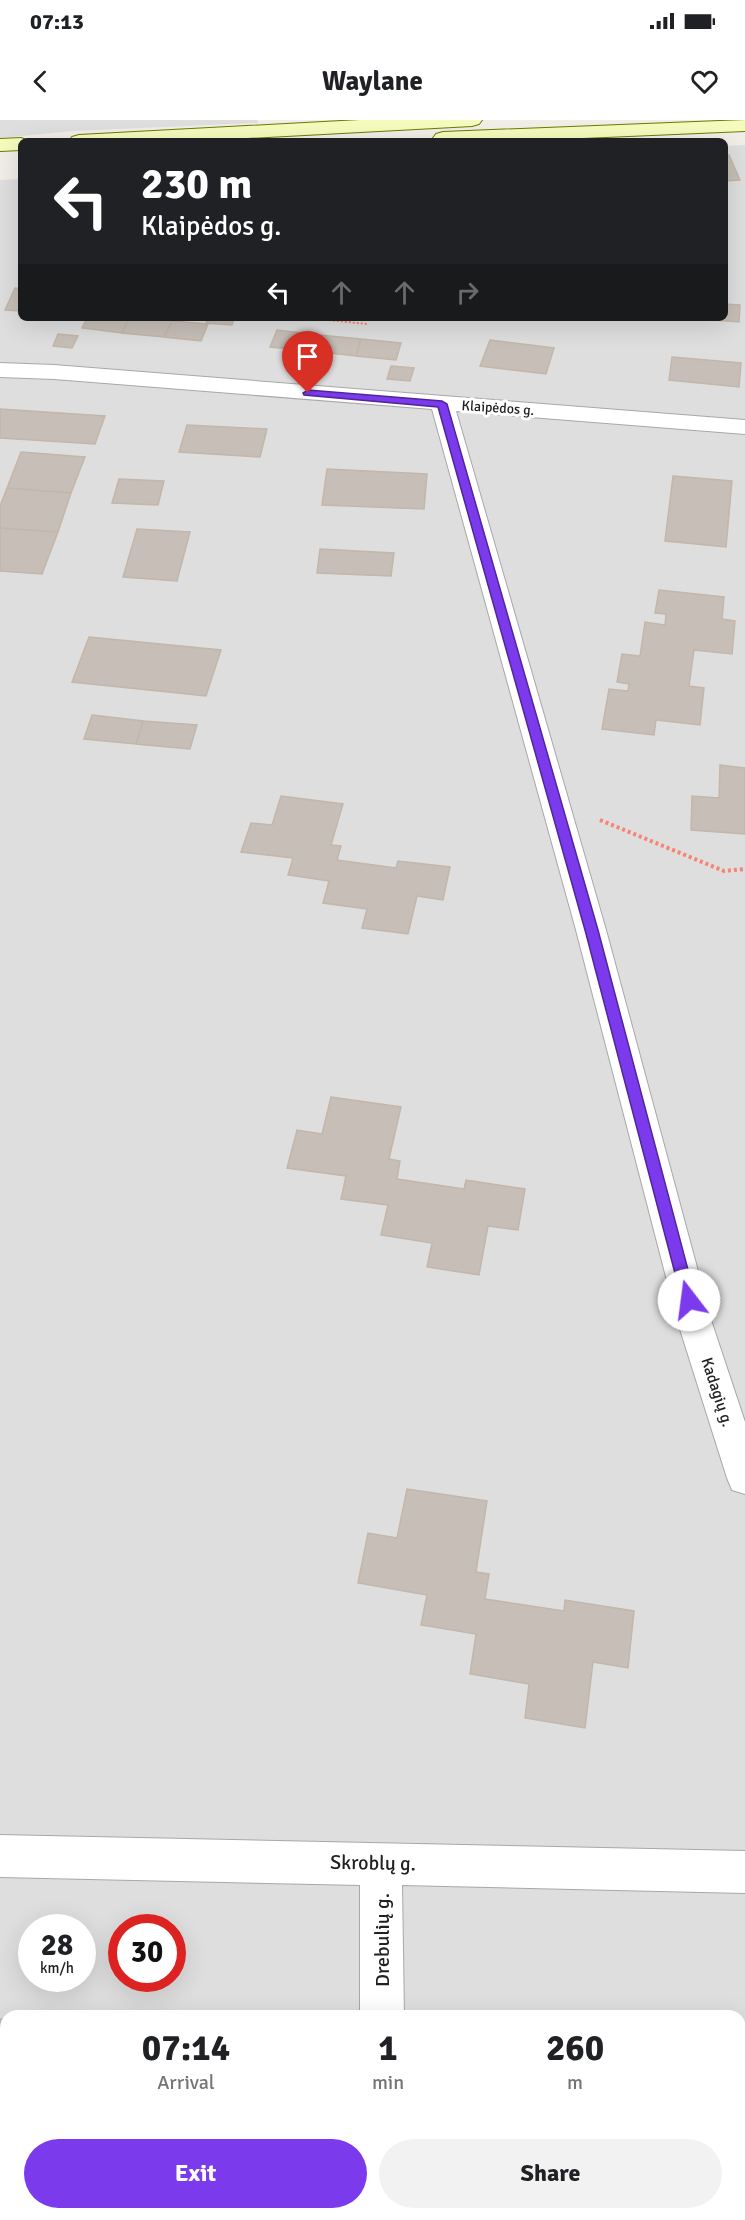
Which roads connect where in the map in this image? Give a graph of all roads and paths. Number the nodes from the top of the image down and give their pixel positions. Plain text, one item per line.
1 (472, 120) edge
2 (745, 124) edge
3 (135, 138) edge
4 (445, 138) edge
5 (18, 144) edge
6 (0, 146) edge
7 (18, 159) edge
8 (0, 160) edge
9 (332, 321) edge
10 (367, 324) dead end
11 (0, 370) edge
12 (442, 404) junction
13 (745, 427) edge
14 (555, 801) junction
15 (745, 869) edge
16 (745, 1478) edge
17 (0, 1856) edge
18 (381, 1863) junction
19 (745, 1872) edge
20 (382, 2010) edge

1 - 3 main road
2 - 4 main road
5 - 6 main road
7 - 8 main road
9 - 10 path
11 - 12 street, Klaipėdos g.
12 - 13 street, Klaipėdos g.
12 - 14 street, Kadagių g.
14 - 15 path
14 - 16 street, Kadagių g.
17 - 18 street, Skroblų g.
18 - 19 street, Skroblų g.
18 - 20 street, Drebulių g.

